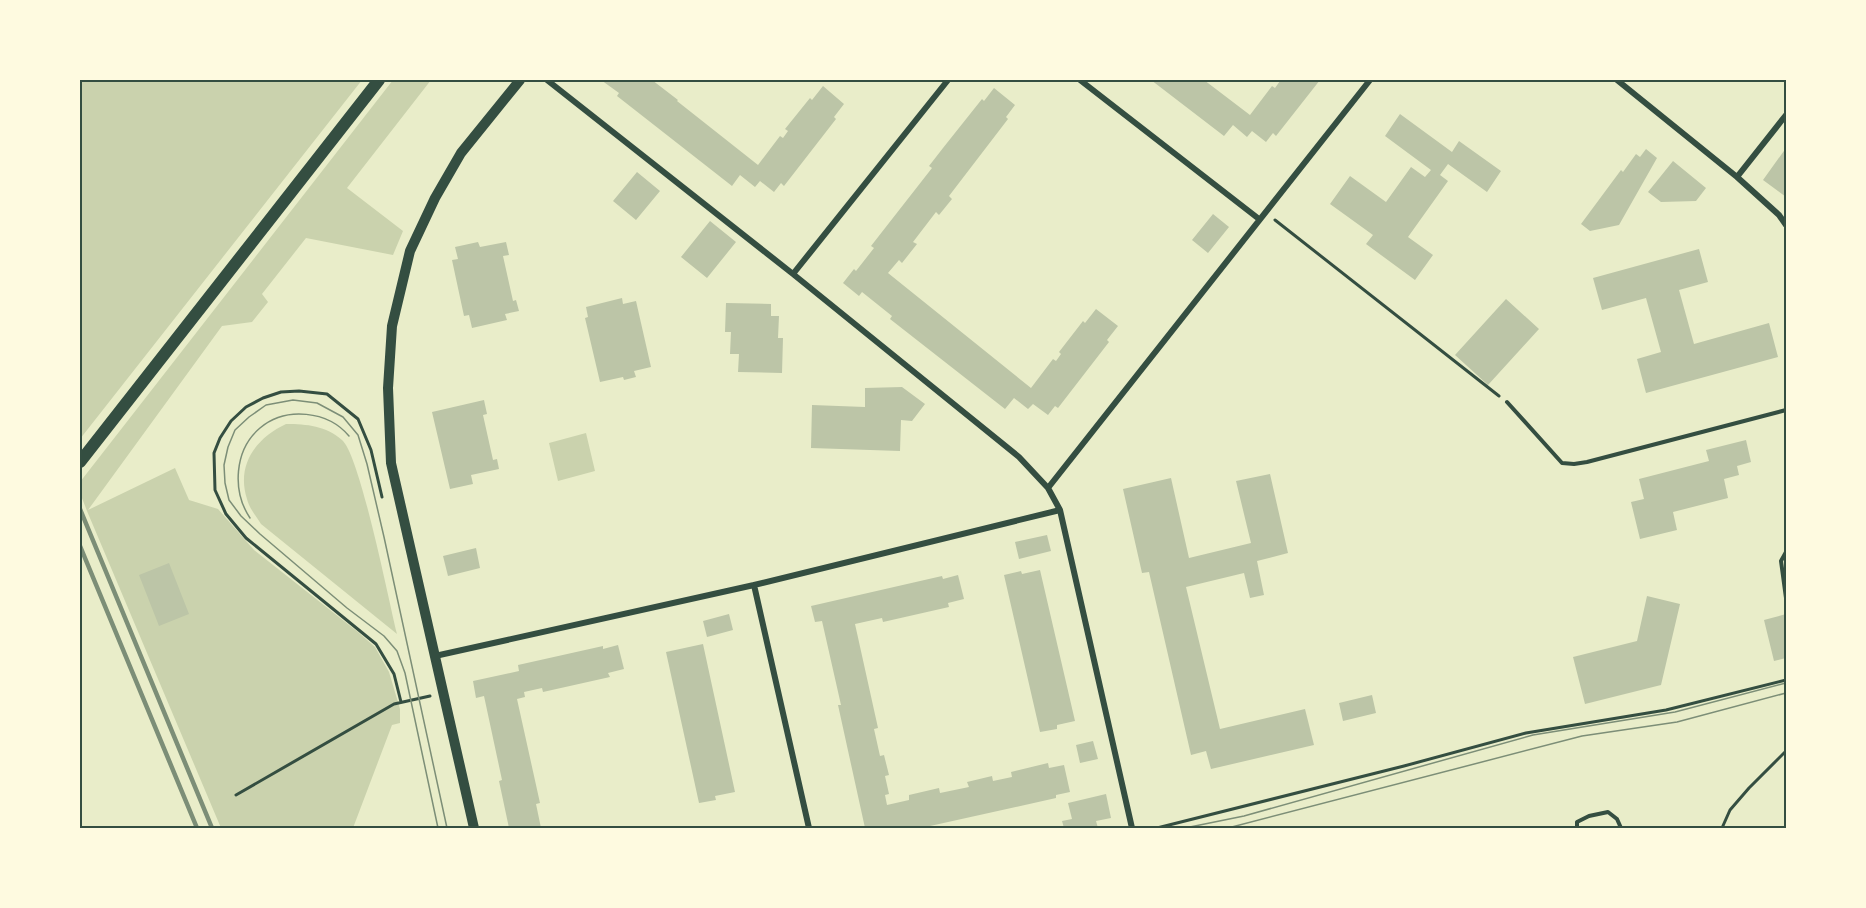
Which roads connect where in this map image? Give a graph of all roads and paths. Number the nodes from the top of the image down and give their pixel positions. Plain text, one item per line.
1 (379, 80) edge
2 (520, 80) edge
3 (547, 80) edge
4 (948, 80) edge
5 (1080, 80) edge
6 (1370, 80) edge
7 (1617, 80) edge
8 (1786, 115) edge
9 (1737, 177) junction
10 (1265, 212) junction
11 (1258, 219) junction
12 (1786, 225) edge
13 (793, 274) junction
14 (1507, 402) joint
15 (1786, 410) edge
16 (80, 462) edge
17 (1048, 488) junction
18 (381, 492) dead end
19 (1060, 510) junction
20 (1786, 552) edge
21 (754, 585) junction
22 (1786, 598) edge
23 (435, 656) junction
24 (1786, 680) edge
25 (443, 693) junction
26 (401, 702) junction
27 (1786, 751) edge
28 (236, 795) dead end
29 (474, 828) edge
30 (809, 828) edge
31 (1132, 828) edge
32 (1159, 828) edge
33 (1577, 828) edge
34 (1621, 828) edge
35 (1722, 828) edge

1 - 16 main road
2 - 23 street
3 - 13 street
4 - 13 street
5 - 11 street
6 - 10 street
7 - 9 street
8 - 9 street
9 - 12 street
10 - 11 street
10 - 14 path
11 - 17 street
13 - 17 street
14 - 15 lane
17 - 19 street
18 - 26 path
19 - 21 street
19 - 31 street
20 - 22 lane
21 - 23 street
21 - 30 street
23 - 25 street
24 - 32 path
25 - 26 path
25 - 29 street
26 - 28 path
27 - 35 path
33 - 34 lane

